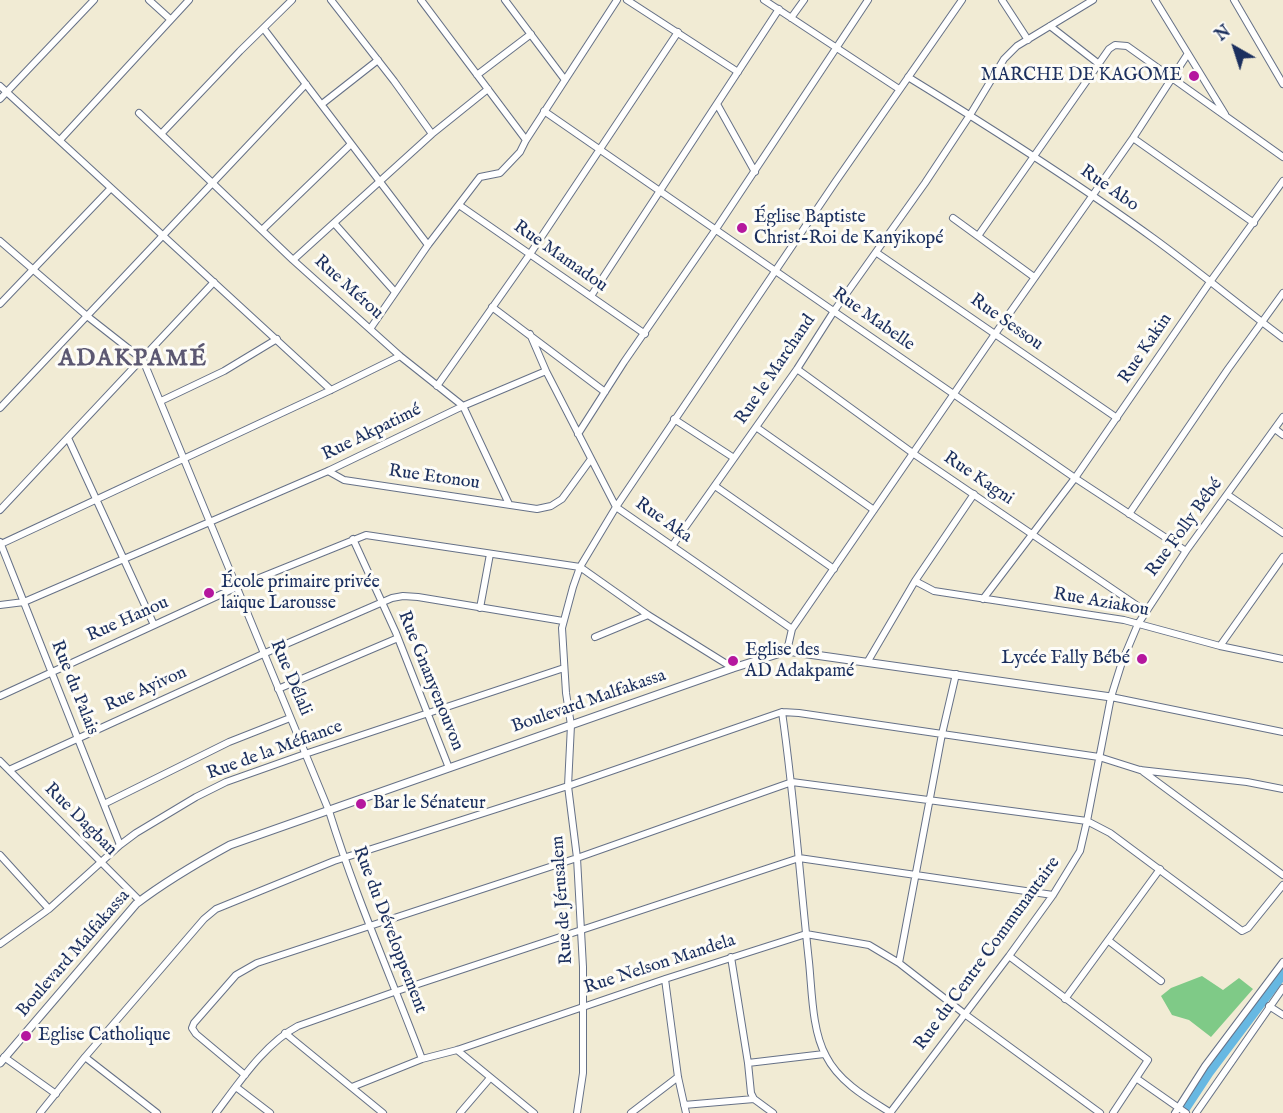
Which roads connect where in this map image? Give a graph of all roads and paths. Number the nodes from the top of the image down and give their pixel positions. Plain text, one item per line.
1 (94, 0) edge
2 (149, 0) edge
3 (189, 0) edge
4 (292, 0) edge
5 (331, 0) edge
6 (421, 0) edge
7 (505, 0) edge
8 (617, 0) edge
9 (627, 0) edge
10 (764, 0) edge
11 (804, 0) edge
12 (868, 0) edge
13 (962, 0) edge
14 (1002, 0) edge
15 (1075, 0) edge
16 (1093, 0) edge
17 (1155, 0) edge
18 (1234, 0) edge
19 (1079, 8) junction
20 (779, 9) junction
21 (791, 18) junction
22 (170, 20) junction
23 (1050, 26) junction
24 (264, 29) junction
25 (678, 32) junction
26 (531, 34) junction
27 (1028, 40) junction
28 (835, 49) junction
29 (1187, 55) junction
30 (378, 60) junction
31 (1099, 64) junction
32 (738, 72) junction
33 (477, 75) junction
34 (908, 77) junction
35 (1172, 79) junction
36 (565, 80) junction
37 (306, 84) junction
38 (1283, 84) edge
39 (0, 86) edge
40 (488, 89) junction
41 (899, 89) junction
42 (6, 92) junction
43 (0, 99) edge
44 (322, 104) junction
45 (717, 104) junction
46 (544, 111) junction
47 (139, 113) dead end
48 (970, 115) junction
49 (1227, 117) junction
50 (161, 134) junction
51 (432, 134) junction
52 (1133, 138) junction
53 (60, 140) junction
54 (526, 140) junction
55 (351, 144) junction
56 (601, 150) junction
57 (1035, 156) junction
58 (1283, 157) edge
59 (755, 172) junction
60 (1283, 181) edge
61 (380, 182) junction
62 (213, 183) junction
63 (111, 188) junction
64 (659, 190) junction
65 (1093, 195) junction
66 (459, 205) junction
67 (952, 218) dead end
68 (1254, 223) junction
69 (334, 224) junction
70 (716, 229) junction
71 (262, 230) junction
72 (162, 236) junction
73 (978, 236) junction
74 (0, 241) edge
75 (428, 245) junction
76 (877, 252) junction
77 (530, 254) junction
78 (293, 260) junction
79 (33, 270) junction
80 (775, 272) junction
81 (1034, 277) junction
82 (214, 282) junction
83 (1210, 282) junction
84 (396, 292) junction
85 (1283, 292) edge
86 (591, 296) junction
87 (0, 304) edge
88 (492, 307) junction
89 (834, 311) junction
90 (87, 316) junction
91 (1262, 322) junction
92 (370, 329) junction
93 (530, 334) junction
94 (645, 334) junction
95 (995, 334) junction
96 (1283, 338) edge
97 (277, 339) junction
98 (400, 356) junction
99 (143, 360) junction
100 (797, 369) junction
101 (546, 371) junction
102 (437, 386) junction
103 (331, 390) junction
104 (605, 392) junction
105 (955, 394) junction
106 (161, 400) junction
107 (463, 406) junction
108 (0, 408) edge
109 (1283, 417) edge
110 (1117, 418) junction
111 (674, 419) junction
112 (756, 427) junction
113 (1275, 429) junction
114 (578, 434) junction
115 (1283, 435) edge
116 (68, 438) junction
117 (914, 454) junction
118 (185, 457) junction
119 (734, 458) junction
120 (591, 459) junction
121 (328, 471) junction
122 (1075, 478) junction
123 (715, 486) junction
124 (974, 494) junction
125 (1228, 495) junction
126 (97, 499) junction
127 (509, 504) junction
128 (616, 507) junction
129 (0, 510) edge
130 (874, 510) junction
131 (1129, 514) junction
132 (211, 522) junction
133 (1283, 534) edge
134 (1034, 535) junction
135 (353, 539) junction
136 (0, 543) edge
137 (672, 546) junction
138 (1186, 551) junction
139 (490, 554) junction
140 (1283, 557) edge
141 (124, 559) junction
142 (580, 567) junction
143 (834, 569) junction
144 (915, 580) junction
145 (237, 587) junction
146 (983, 599) junction
147 (24, 602) junction
148 (382, 602) junction
149 (0, 605) edge
150 (480, 608) junction
151 (1145, 611) junction
152 (648, 615) junction
153 (563, 621) junction
154 (1138, 624) junction
155 (154, 625) junction
156 (792, 629) junction
157 (595, 637) dead end
158 (398, 638) junction
159 (1220, 646) junction
160 (787, 651) junction
161 (263, 654) junction
162 (1283, 660) edge
163 (868, 661) junction
164 (564, 668) junction
165 (733, 668) junction
166 (51, 671) junction
167 (956, 674) junction
168 (278, 689) junction
169 (0, 696) edge
170 (1111, 697) junction
171 (782, 712) junction
172 (427, 713) junction
173 (290, 718) junction
174 (571, 725) junction
175 (1283, 732) edge
176 (942, 734) junction
177 (78, 737) junction
178 (305, 754) junction
179 (1099, 757) junction
180 (0, 760) edge
181 (449, 768) junction
182 (9, 770) junction
183 (1140, 770) junction
184 (792, 782) junction
185 (568, 786) junction
186 (1283, 789) edge
187 (930, 801) junction
188 (104, 804) junction
189 (329, 811) junction
190 (1087, 821) junction
191 (120, 845) junction
192 (0, 855) edge
193 (344, 858) junction
194 (577, 858) junction
195 (799, 858) junction
196 (102, 863) junction
197 (1161, 869) junction
198 (917, 874) junction
199 (1283, 875) edge
200 (1283, 885) edge
201 (1053, 895) junction
202 (140, 901) junction
203 (49, 909) junction
204 (371, 924) junction
205 (581, 929) junction
206 (806, 934) junction
207 (1109, 941) junction
208 (0, 944) edge
209 (1010, 956) junction
210 (731, 957) junction
211 (1283, 962) edge
212 (899, 963) junction
213 (665, 979) junction
214 (1161, 981) dead end
215 (1283, 988) edge
216 (397, 991) junction
217 (1065, 999) junction
218 (583, 1006) junction
219 (1269, 1006) junction
220 (966, 1015) junction
221 (1283, 1016) edge
222 (285, 1033) junction
223 (457, 1050) junction
224 (824, 1054) junction
225 (86, 1057) junction
226 (422, 1059) junction
227 (1, 1060) edge
228 (748, 1064) junction
229 (245, 1075) junction
230 (678, 1077) junction
231 (490, 1078) junction
232 (1136, 1078) junction
233 (236, 1087) junction
234 (352, 1087) junction
235 (56, 1094) junction
236 (754, 1099) junction
237 (684, 1105) junction
238 (1176, 1110) edge
239 (40, 1113) edge
240 (157, 1113) edge
241 (216, 1113) edge
242 (270, 1113) edge
243 (383, 1113) edge
244 (460, 1113) edge
245 (534, 1113) edge
246 (577, 1113) edge
247 (632, 1113) edge
248 (686, 1113) edge
249 (773, 1113) edge
250 (891, 1113) edge
251 (1100, 1113) edge
252 (1113, 1113) edge
253 (1186, 1113) edge
254 (1196, 1113) edge

1 - 42 street
2 - 22 street
3 - 22 street
4 - 24 street
5 - 30 street
6 - 33 street
7 - 26 street
8 - 36 street
9 - 25 street
10 - 20 street
11 - 21 street
12 - 28 street
13 - 34 street, Rue de Jérusalem
14 - 27 street
15 - 19 street
16 - 19 street, Rue le Marchand
17 - 29 street
18 - 38 street
19 - 23 street, Rue le Marchand
20 - 21 street
20 - 32 street
21 - 28 street
22 - 53 street
23 - 27 street, Rue le Marchand
23 - 31 street
24 - 37 street
24 - 50 street
25 - 32 street
25 - 56 street
26 - 33 street
26 - 36 street
27 - 48 street, Rue le Marchand
28 - 41 street
28 - 59 street
29 - 35 street
29 - 49 street
30 - 44 street
30 - 51 street
31 - 35 street
31 - 57 street
32 - 45 street
33 - 40 street
34 - 41 street, Rue de Jérusalem
34 - 48 street, Rue Abo
35 - 49 street
35 - 52 street
36 - 46 street
37 - 44 street
37 - 62 street
39 - 42 street
40 - 51 street
40 - 54 street
41 - 80 street, Rue de Jérusalem
42 - 43 street
42 - 53 street
44 - 55 street
45 - 59 street
45 - 64 street
46 - 54 street
46 - 56 street, Rue Mabelle
47 - 50 street, Rue Mérou
48 - 57 street, Rue Abo
48 - 76 street, Rue le Marchand
49 - 58 street
50 - 62 street, Rue Mérou
51 - 61 street
52 - 65 street
52 - 68 street
53 - 63 street
54 - 66 street
55 - 61 street
55 - 71 street
56 - 64 street, Rue Mabelle
56 - 77 street
57 - 65 street, Rue Abo
57 - 73 street
59 - 70 street
60 - 68 street, Rue Kakin
61 - 69 street
61 - 75 street
62 - 71 street, Rue Mérou
62 - 72 street
63 - 72 street
63 - 79 street
64 - 70 street, Rue Mabelle
64 - 86 street
65 - 81 street
65 - 83 street, Rue Abo
66 - 75 street
66 - 77 street, Rue Mamadou
67 - 73 street
68 - 83 street, Rue Kakin
69 - 78 street
69 - 84 street
70 - 80 street, Rue Mabelle
70 - 94 street
71 - 78 street, Rue Mérou
72 - 82 street
72 - 90 street
73 - 81 street
74 - 79 street
75 - 84 street
76 - 89 street, Rue le Marchand
76 - 95 street, Rue Sessou
77 - 86 street, Rue Mamadou
77 - 88 street
78 - 92 street, Rue Mérou
79 - 87 street
79 - 90 street
80 - 89 street, Rue Mabelle
80 - 111 street, Rue de Jérusalem
81 - 95 street
82 - 97 street
82 - 99 street
83 - 91 street, Rue Abo
83 - 110 street, Rue Kakin
84 - 92 street
85 - 91 street
86 - 94 street, Rue Mamadou
88 - 93 street
88 - 102 street
89 - 100 street, Rue le Marchand
89 - 105 street, Rue Mabelle
90 - 99 street
90 - 108 street
91 - 96 street, Rue Abo
91 - 131 street
92 - 98 street, Rue Mérou
93 - 101 street, Rue Aka
93 - 104 street
94 - 104 street
95 - 105 street
95 - 110 street, Rue Sessou
97 - 103 street
97 - 106 street
98 - 102 street, Rue Mérou
98 - 103 street
99 - 106 street, Rue Délali
99 - 116 street
100 - 112 street, Rue le Marchand
100 - 117 street, Rue Kagni
101 - 107 street, Rue Akpatimé
101 - 114 street, Rue Aka
102 - 107 street, Rue Mérou
103 - 118 street
104 - 114 street
105 - 117 street
105 - 122 street, Rue Mabelle
106 - 118 street, Rue Délali
107 - 121 street, Rue Akpatimé
107 - 127 street, Rue Mérou
109 - 113 street, Rue Folly Bébé
110 - 122 street, Rue Kakin
111 - 119 street
111 - 128 street, Rue de Jérusalem
112 - 119 street, Rue le Marchand
112 - 130 street
113 - 115 street
113 - 125 street, Rue Folly Bébé
114 - 120 street, Rue Aka
116 - 126 street
116 - 129 street
117 - 124 street, Rue Kagni
117 - 130 street
118 - 126 street
118 - 132 street, Rue Délali
119 - 123 street, Rue le Marchand
120 - 127 street, Rue Etonou
120 - 128 street, Rue Aka
121 - 127 street, Rue Etonou
121 - 132 street, Rue Akpatimé
122 - 131 street, Rue Mabelle
122 - 134 street, Rue Kakin
123 - 137 street, Rue le Marchand
123 - 143 street
124 - 134 street, Rue Kagni
124 - 144 street
125 - 133 street
125 - 138 street, Rue Folly Bébé
126 - 136 street
126 - 141 street
128 - 137 street, Rue Aka
128 - 142 street, Rue de Jérusalem
130 - 143 street
131 - 138 street, Rue Mabelle
132 - 141 street, Rue Akpatimé
132 - 145 street, Rue Délali
134 - 146 street, Rue Kakin
134 - 151 street, Rue Kagni
135 - 139 street
135 - 145 street, Rue Hanou
135 - 148 street, Rue Gnanyenouvon
136 - 147 street, Rue du Palais
137 - 156 street, Rue Aka
138 - 151 street, Rue Folly Bébé
139 - 142 street
139 - 150 street
140 - 159 street
141 - 147 street, Rue Akpatimé
141 - 155 street
142 - 152 street
142 - 153 street, Rue de Jérusalem
143 - 156 street
144 - 146 street, Rue Aziakou
144 - 163 street
145 - 155 street, Rue Hanou
145 - 161 street, Rue Délali
146 - 154 street, Rue Aziakou
147 - 149 street, Rue Akpatimé
147 - 166 street, Rue du Palais
148 - 150 street, Rue Ayivon
148 - 158 street, Rue Gnanyenouvon
148 - 161 street, Rue Ayivon
150 - 153 street, Rue Ayivon
151 - 154 street, Rue Folly Bébé
152 - 157 street
152 - 165 street
153 - 164 street, Rue de Jérusalem
154 - 159 street, Rue Aziakou
154 - 170 street, Rue Folly Bébé
155 - 166 street, Rue Hanou
156 - 160 street
158 - 168 street
158 - 172 street, Rue Gnanyenouvon
159 - 162 street, Rue Aziakou
160 - 163 street, Boulevard Malfakassa
160 - 165 street, Boulevard Malfakassa
161 - 168 street, Rue Délali
161 - 177 street, Rue Ayivon
163 - 167 street, Boulevard Malfakassa
164 - 172 street, Rue de la Méfiance
164 - 174 street, Rue de Jérusalem
165 - 174 street, Boulevard Malfakassa
166 - 169 street, Rue Hanou
166 - 177 street, Rue du Palais
167 - 170 street, Boulevard Malfakassa
167 - 176 street
168 - 173 street, Rue Délali
170 - 175 street, Boulevard Malfakassa
170 - 179 street, Rue du Centre Communautaire
171 - 176 street
171 - 184 street
171 - 185 street
172 - 178 street, Rue de la Méfiance
172 - 181 street, Rue Gnanyenouvon
173 - 178 street, Rue Délali
173 - 188 street
174 - 181 street, Boulevard Malfakassa
174 - 185 street, Rue de Jérusalem
176 - 179 street
176 - 187 street
177 - 182 street, Rue Ayivon
177 - 188 street, Rue du Palais
178 - 189 street, Rue Délali
178 - 191 street, Rue de la Méfiance
179 - 183 street
179 - 190 street, Rue du Centre Communautaire
180 - 182 street, Rue Dagban
181 - 189 street, Boulevard Malfakassa
182 - 196 street, Rue Dagban
183 - 186 street
183 - 199 street
184 - 187 street
184 - 194 street
184 - 195 street
185 - 193 street
185 - 194 street, Rue de Jérusalem
187 - 190 street
187 - 198 street
188 - 191 street, Rue du Palais
189 - 193 street, Rue du Développement
189 - 202 street, Boulevard Malfakassa
190 - 197 street
190 - 201 street, Rue du Centre Communautaire
191 - 196 street, Rue de la Méfiance
192 - 203 street
193 - 204 street, Rue du Développement
193 - 225 street
194 - 204 street
194 - 205 street, Rue de Jérusalem
195 - 198 street
195 - 205 street
195 - 206 street
196 - 202 street, Rue Dagban
196 - 203 street, Rue de la Méfiance
197 - 200 street
197 - 207 street
198 - 201 street
198 - 212 street
201 - 209 street, Rue du Centre Communautaire
202 - 227 street, Boulevard Malfakassa
203 - 208 street, Rue de la Méfiance
204 - 216 street, Rue du Développement
204 - 229 street
205 - 216 street
205 - 218 street, Rue de Jérusalem
206 - 210 street, Rue Nelson Mandela
206 - 212 street, Rue Nelson Mandela
206 - 224 street
207 - 214 street
207 - 217 street
209 - 217 street
209 - 220 street, Rue du Centre Communautaire
210 - 213 street, Rue Nelson Mandela
210 - 228 street
211 - 238 street
212 - 220 street, Rue Nelson Mandela
213 - 218 street, Rue Nelson Mandela
213 - 230 street
215 - 219 street
216 - 222 street
216 - 226 street, Rue du Développement
217 - 232 street
218 - 223 street, Rue Nelson Mandela
218 - 246 street, Rue de Jérusalem
219 - 221 street
219 - 254 street
220 - 250 street, Rue du Centre Communautaire
220 - 251 street, Rue Nelson Mandela
222 - 229 street
222 - 234 street
223 - 226 street, Rue Nelson Mandela
223 - 231 street
224 - 228 street
224 - 250 street
225 - 235 street
225 - 240 street
226 - 234 street, Rue Nelson Mandela
227 - 235 street
228 - 236 street
229 - 233 street
230 - 237 street
230 - 247 street
231 - 244 street
231 - 245 street
232 - 238 street
232 - 252 street
233 - 241 street
233 - 242 street
234 - 243 street
235 - 239 street
236 - 237 street
236 - 249 street
237 - 248 street
238 - 253 street

